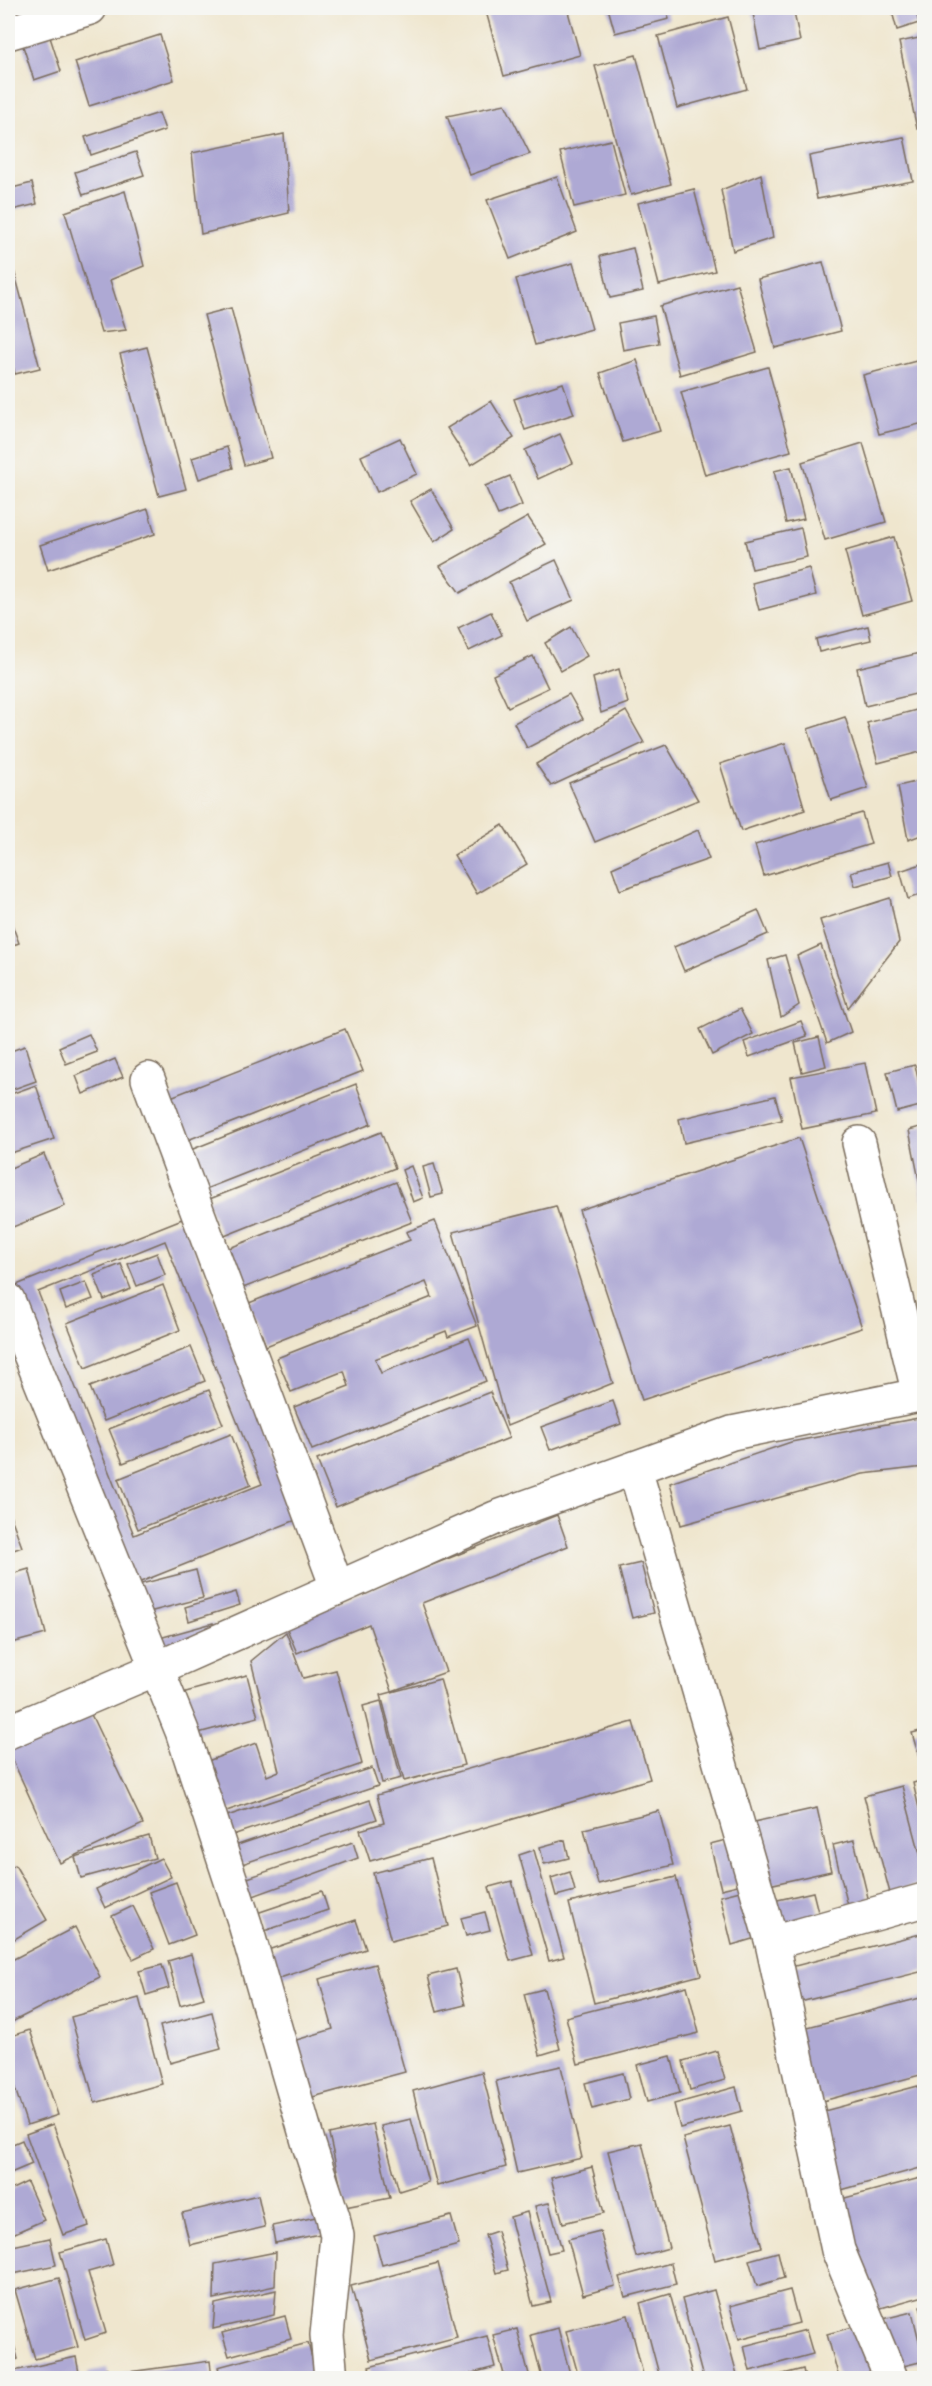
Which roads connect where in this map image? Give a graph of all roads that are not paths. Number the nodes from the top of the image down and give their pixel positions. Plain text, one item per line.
1 (90, 8) edge
2 (8, 33) edge
3 (148, 1079) dead end
4 (859, 1143) dead end
5 (8, 1300) edge
6 (922, 1395) edge
7 (634, 1469) junction
8 (337, 1587) junction
9 (158, 1668) junction
10 (8, 1732) edge
11 (924, 1900) edge
12 (772, 1943) junction
13 (331, 2379) edge
14 (891, 2379) edge

1 - 2 street
3 - 8 street
4 - 6 street
5 - 9 street
6 - 7 street
7 - 8 street
7 - 12 street
8 - 9 street
9 - 10 street
9 - 13 street
11 - 12 street
12 - 14 street

